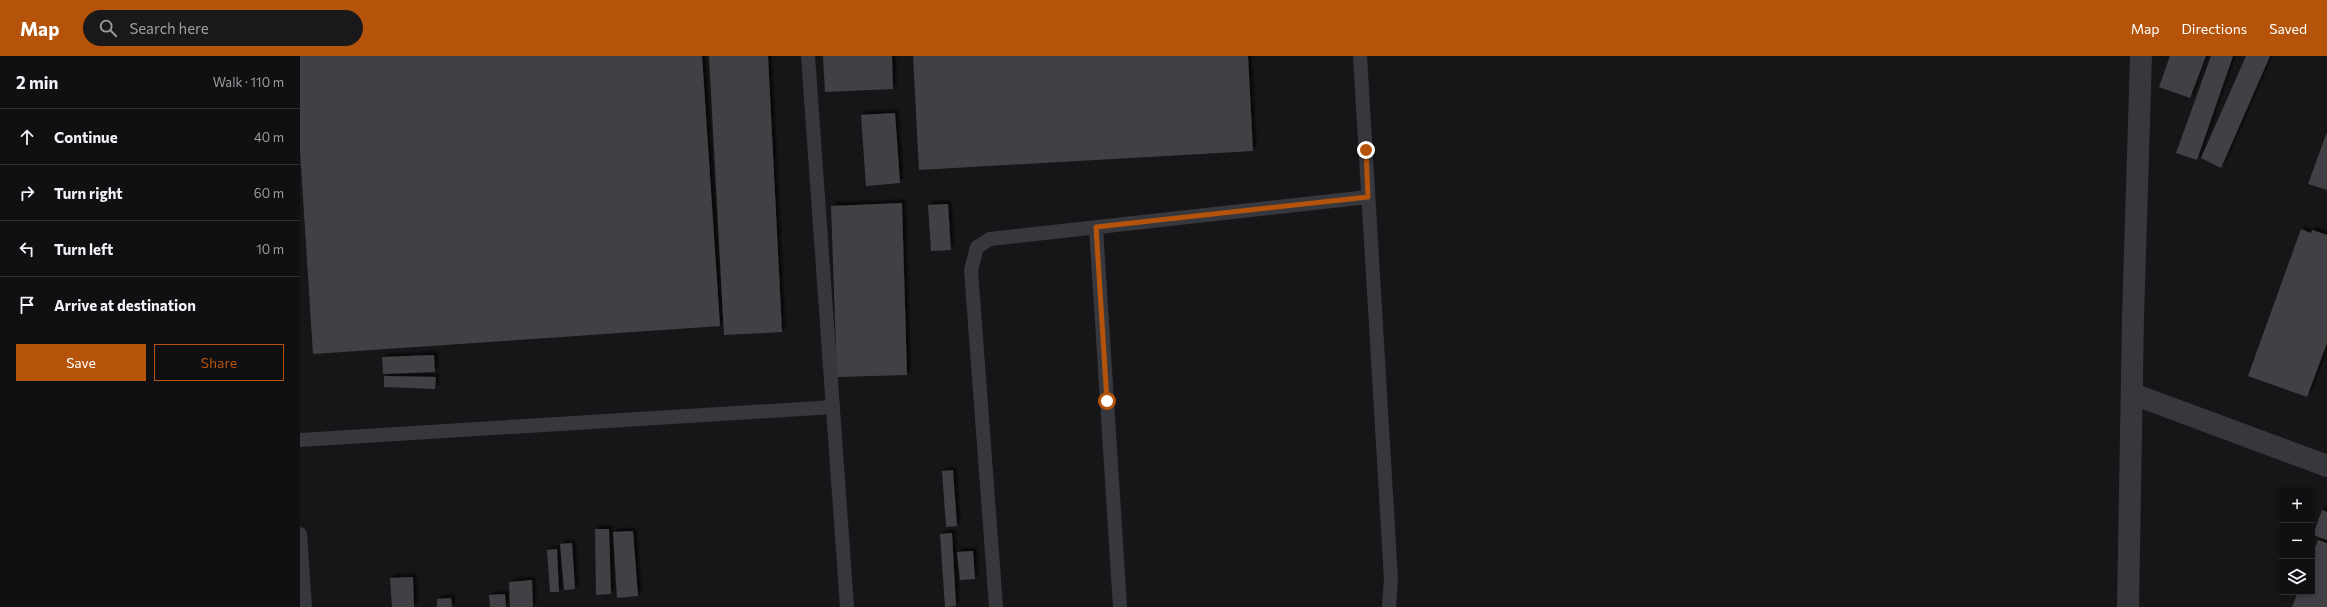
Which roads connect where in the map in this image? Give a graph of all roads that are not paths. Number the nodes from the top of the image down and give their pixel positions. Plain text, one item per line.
1 (808, 56) edge
2 (1360, 56) edge
3 (2141, 56) edge
4 (1368, 197) junction
5 (1096, 227) junction
6 (2133, 394) junction
7 (833, 407) junction
8 (300, 440) edge
9 (2327, 466) edge
10 (300, 534) edge
11 (305, 607) edge
12 (847, 607) edge
13 (996, 607) edge
14 (1120, 607) edge
15 (1389, 607) edge
16 (2128, 607) edge

1 - 7 lane
2 - 4 lane
3 - 6 street
4 - 5 lane
4 - 15 lane
5 - 13 lane
5 - 14 lane
6 - 9 street
6 - 16 street
7 - 8 lane
7 - 12 lane
10 - 11 lane

